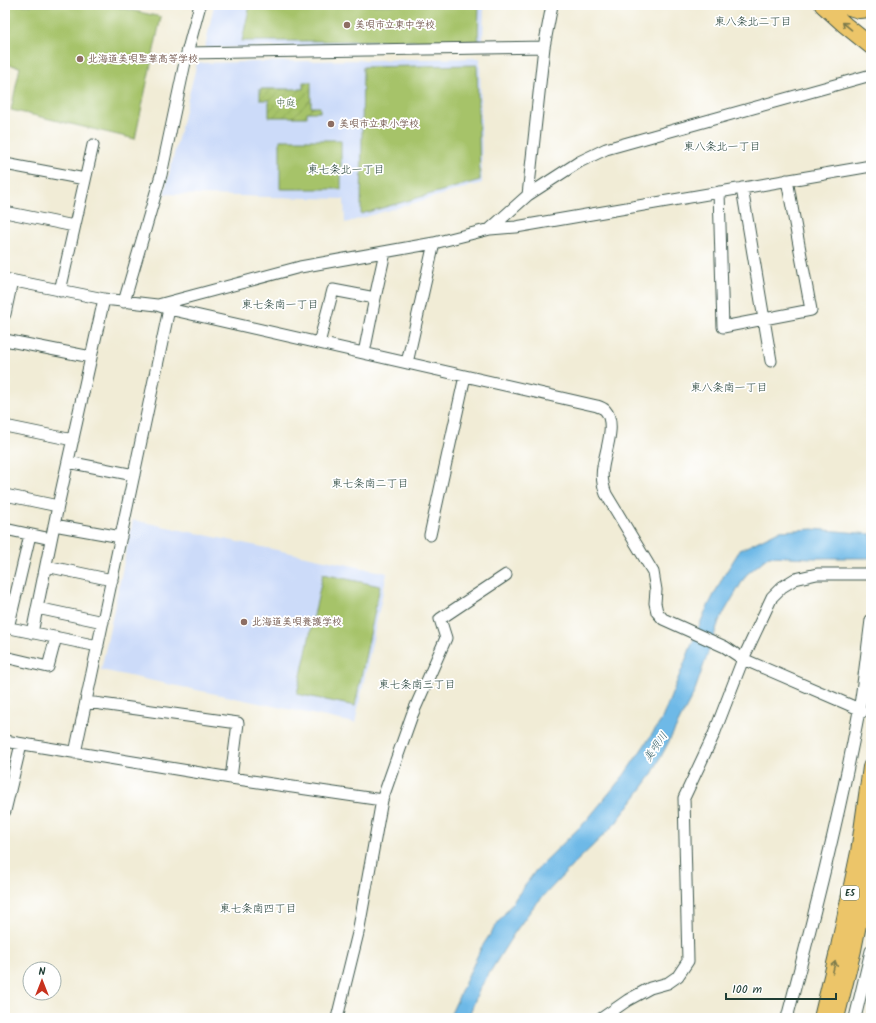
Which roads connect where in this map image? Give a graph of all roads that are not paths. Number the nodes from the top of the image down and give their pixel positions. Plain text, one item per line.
1 (200, 5) edge
2 (552, 5) edge
3 (823, 5) edge
4 (843, 5) edge
5 (871, 9) edge
6 (871, 46) edge
7 (544, 47) junction
8 (187, 53) junction
9 (871, 75) edge
10 (93, 145) dead end
11 (5, 164) edge
12 (871, 166) edge
13 (85, 179) junction
14 (787, 180) junction
15 (742, 188) junction
16 (719, 192) junction
17 (528, 195) junction
18 (5, 212) edge
19 (74, 226) junction
20 (490, 229) junction
21 (434, 243) junction
22 (385, 252) junction
23 (8, 280) edge
24 (60, 291) junction
25 (375, 298) junction
26 (104, 299) junction
27 (124, 302) junction
28 (157, 305) junction
29 (169, 309) junction
30 (5, 314) edge
31 (764, 319) junction
32 (5, 340) edge
33 (319, 343) junction
34 (364, 353) junction
35 (91, 357) junction
36 (771, 361) dead end
37 (408, 363) junction
38 (465, 376) junction
39 (5, 426) edge
40 (73, 440) junction
41 (68, 462) junction
42 (134, 475) junction
43 (5, 495) edge
44 (58, 506) junction
45 (54, 525) junction
46 (5, 529) edge
47 (30, 535) junction
48 (430, 535) dead end
49 (121, 537) junction
50 (51, 539) junction
51 (46, 566) junction
52 (871, 574) edge
53 (506, 575) dead end
54 (112, 580) junction
55 (37, 608) junction
56 (871, 620) edge
57 (104, 622) junction
58 (6, 628) edge
59 (32, 633) junction
60 (56, 637) junction
61 (98, 646) junction
62 (5, 657) edge
63 (743, 659) junction
64 (87, 702) junction
65 (861, 710) junction
66 (5, 741) edge
67 (20, 744) junction
68 (75, 753) junction
69 (871, 767) edge
70 (231, 778) junction
71 (382, 800) junction
72 (5, 811) edge
73 (871, 858) edge
74 (871, 951) edge
75 (337, 1018) edge
76 (602, 1018) edge
77 (787, 1018) edge
78 (822, 1018) edge
79 (836, 1018) edge
80 (855, 1018) edge

1 - 8 street
2 - 7 street
6 -> 3 highway
4 - 5 highway
7 - 8 street
7 - 17 street
8 - 27 street
9 - 17 street
10 - 13 street
11 - 13 street
12 - 14 street
13 - 19 street
14 - 15 street
14 - 31 street
15 - 16 street
15 - 31 street
16 - 20 street
16 - 31 street
17 - 20 street
18 - 19 street
19 - 24 street
20 - 21 street
21 - 22 street
21 - 37 street
22 - 25 street
22 - 28 street
23 - 24 street
23 - 30 street
24 - 26 street
25 - 33 street
25 - 34 street
26 - 27 street
26 - 35 street
27 - 28 street
28 - 29 street
29 - 33 street
29 - 42 street
31 - 36 street
32 - 35 street
33 - 34 street
34 - 37 street
35 - 40 street
37 - 38 street
38 - 48 street
38 - 63 street
39 - 40 street
40 - 41 street
41 - 42 street
41 - 44 street
42 - 49 street
43 - 44 street
44 - 45 street
45 - 49 street
45 - 50 street
46 - 47 street
47 - 50 street
47 - 58 street
49 - 54 street
50 - 51 street
51 - 54 street
51 - 55 street
52 - 63 street
53 - 71 street
54 - 57 street
55 - 57 street
55 - 59 street
56 - 65 street
57 - 61 street
58 - 59 street
59 - 60 street
60 - 61 street
60 - 62 street
61 - 64 street
63 - 65 street
63 - 76 street
64 - 68 street
64 - 70 street
65 - 77 street
66 - 67 street
67 - 68 street
67 - 72 street
68 - 70 street
78 -> 69 highway, E5
70 - 71 street
71 - 75 street
73 - 79 highway, E5
74 - 80 street

